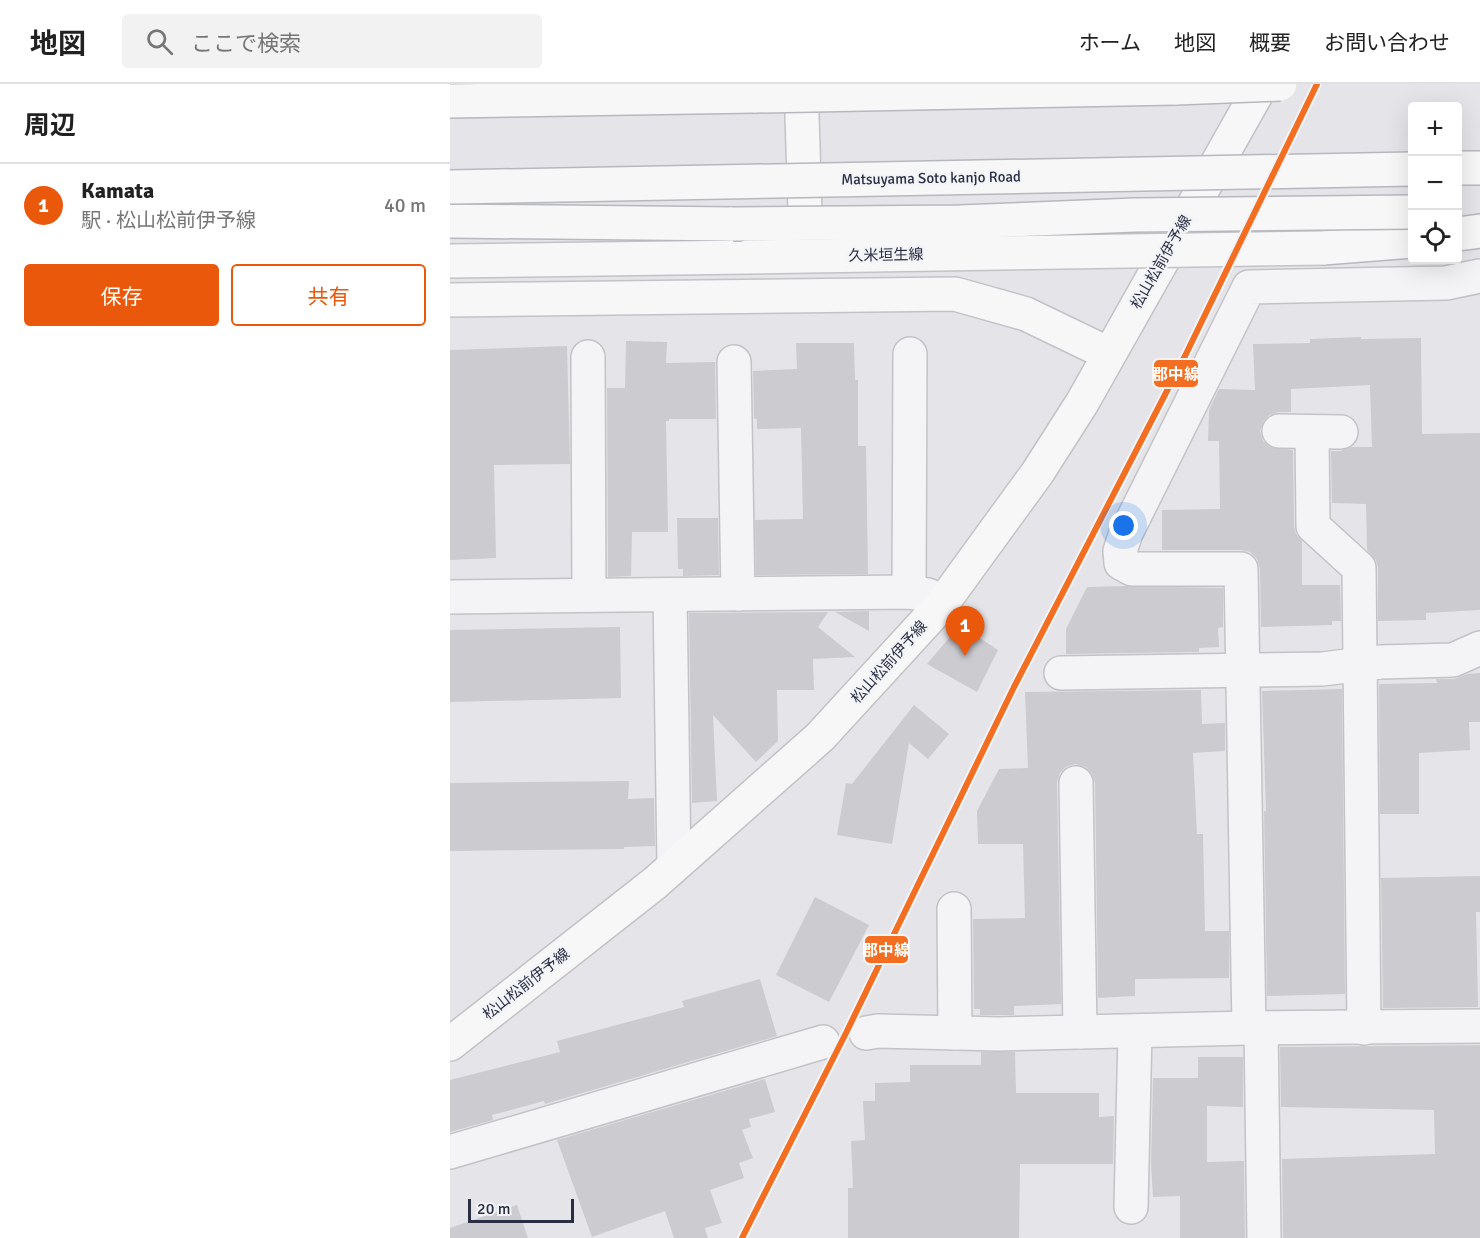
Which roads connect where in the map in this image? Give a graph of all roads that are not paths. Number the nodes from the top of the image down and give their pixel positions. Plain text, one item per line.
1 (801, 84) edge
2 (1143, 84) edge
3 (1262, 84) edge
4 (1280, 84) edge
5 (1176, 88) junction
6 (450, 101) edge
7 (1462, 168) edge
8 (1480, 168) edge
9 (1408, 169) edge
10 (450, 187) edge
11 (1462, 211) edge
12 (1480, 211) edge
13 (1408, 212) edge
14 (450, 221) edge
15 (1480, 231) edge
16 (1462, 233) edge
17 (1408, 241) edge
18 (806, 243) junction
19 (450, 261) edge
20 (1480, 276) edge
21 (955, 294) junction
22 (664, 298) junction
23 (450, 300) edge
24 (910, 354) dead end
25 (1109, 354) junction
26 (588, 357) dead end
27 (734, 362) dead end
28 (1279, 431) dead end
29 (909, 592) junction
30 (738, 594) junction
31 (589, 595) junction
32 (670, 595) junction
33 (450, 597) edge
34 (942, 604) junction
35 (1480, 648) edge
36 (1361, 664) junction
37 (1243, 670) junction
38 (1061, 674) dead end
39 (1076, 783) dead end
40 (674, 865) junction
41 (954, 909) dead end
42 (1480, 1026) edge
43 (1255, 1028) junction
44 (1364, 1028) junction
45 (1135, 1031) junction
46 (1080, 1032) junction
47 (866, 1033) dead end
48 (955, 1033) junction
49 (823, 1042) dead end
50 (450, 1044) edge
51 (450, 1152) edge
52 (1131, 1207) dead end
53 (1264, 1238) edge

1 - 18 main road
2 - 5 main road, bridge
3 - 25 main road, 松山松前伊予線
4 - 5 main road, bridge
5 - 6 main road, bridge
7 - 8 main road
9 - 10 main road, Matsuyama Soto kanjo Road, bridge
11 - 12 main road
13 - 14 main road, bridge
15 - 16 main road
17 - 19 main road, 久米垣生線, bridge
18 - 21 main road
18 - 22 main road
20 - 37 street
21 - 22 main road
21 - 25 main road
22 - 23 main road
24 - 29 street
25 - 34 main road, 松山松前伊予線
26 - 31 street
27 - 30 street
28 - 36 street
29 - 30 street
29 - 34 street
30 - 32 street
31 - 32 street
31 - 33 street
32 - 40 street
34 - 40 main road, 松山松前伊予線
35 - 36 street
36 - 37 street
36 - 44 street
37 - 38 street
37 - 43 street
39 - 46 street
40 - 50 main road, 松山松前伊予線
41 - 48 street
42 - 44 street
43 - 44 street
43 - 45 street
43 - 53 street
45 - 46 street
45 - 52 street
46 - 48 street
47 - 48 street
49 - 51 street

